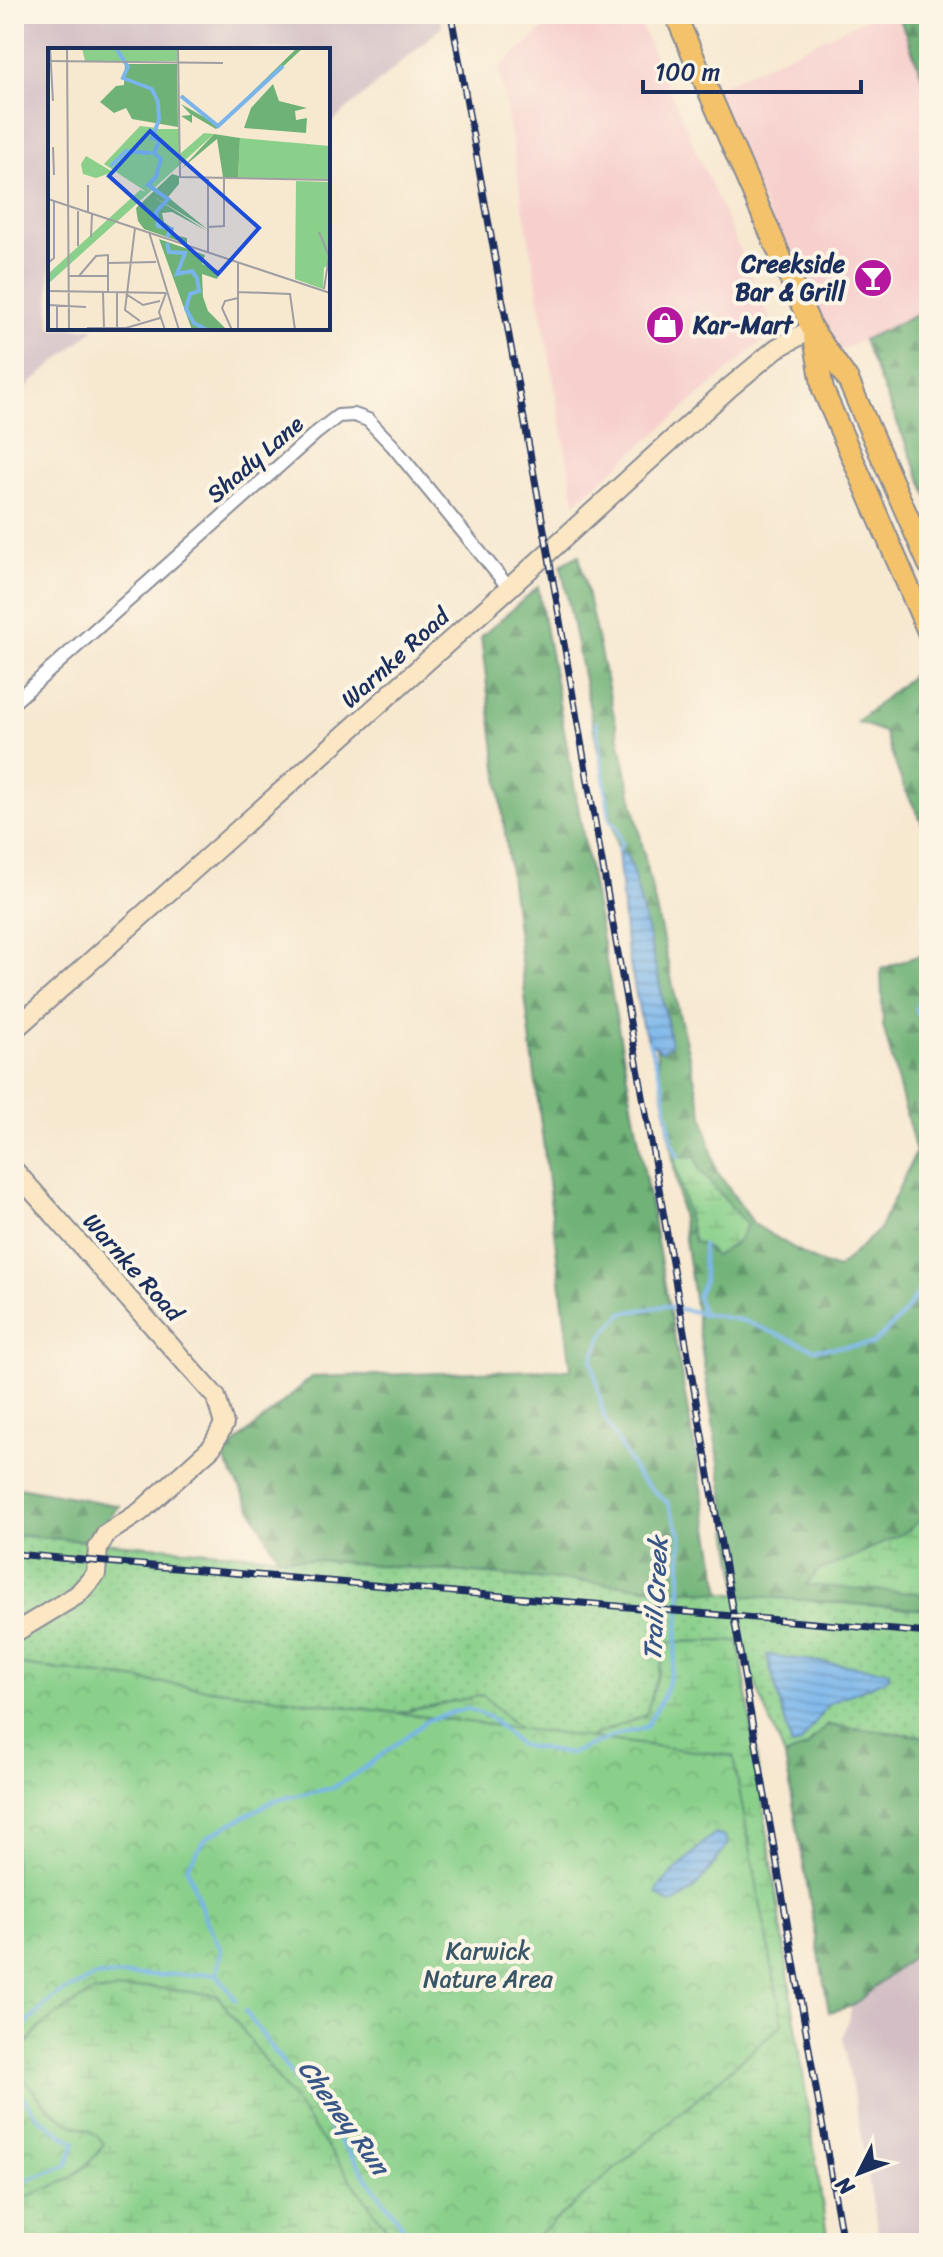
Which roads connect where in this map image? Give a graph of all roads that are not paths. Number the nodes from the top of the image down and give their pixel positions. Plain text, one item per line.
1 (675, 14) edge
2 (812, 329) junction
3 (929, 565) edge
4 (509, 588) junction
5 (929, 634) edge
6 (14, 702) edge
7 (14, 1030) edge
8 (14, 1170) edge
9 (14, 1633) edge

1 - 2 main road
2 - 3 main road
2 - 4 street, Warnke Road
2 - 5 main road
4 - 6 street, Shady Lane
4 - 7 street, Warnke Road
8 - 9 street, Warnke Road

